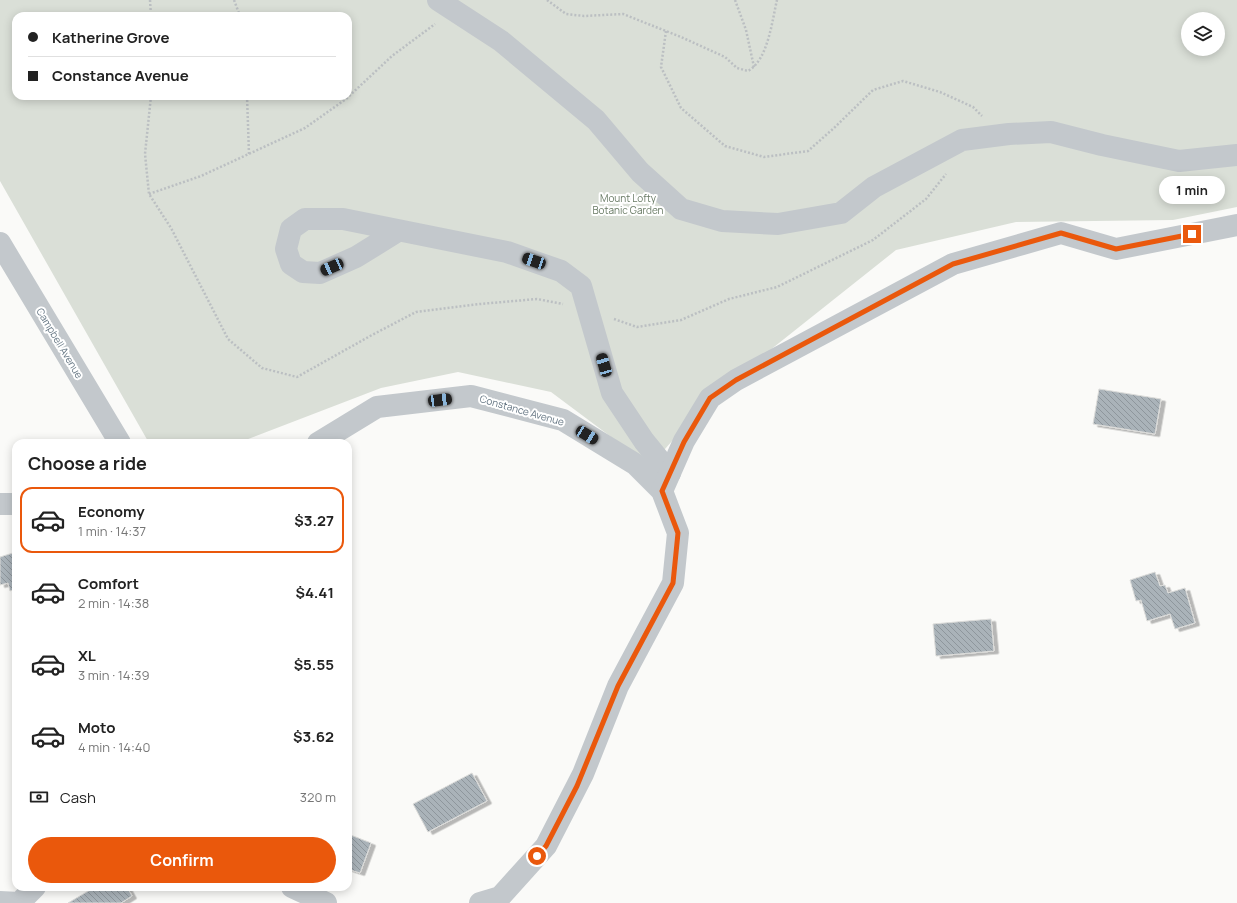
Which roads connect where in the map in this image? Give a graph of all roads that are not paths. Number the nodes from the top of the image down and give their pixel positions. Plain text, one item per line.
1 (438, 0) edge
2 (1237, 155) edge
3 (1237, 225) edge
4 (398, 230) dead end
5 (0, 243) edge
6 (118, 439) edge
7 (325, 439) edge
8 (666, 482) junction
9 (0, 504) edge
10 (12, 504) edge
11 (31, 891) edge
12 (300, 891) edge
13 (0, 902) edge
14 (19, 903) edge
15 (326, 903) edge
16 (480, 903) edge

1 - 2 street
3 - 8 street
4 - 8 street
5 - 6 street, Campbell Avenue
7 - 8 street, Constance Avenue
8 - 16 street
9 - 10 street
11 - 14 street
12 - 15 street
13 - 14 street

